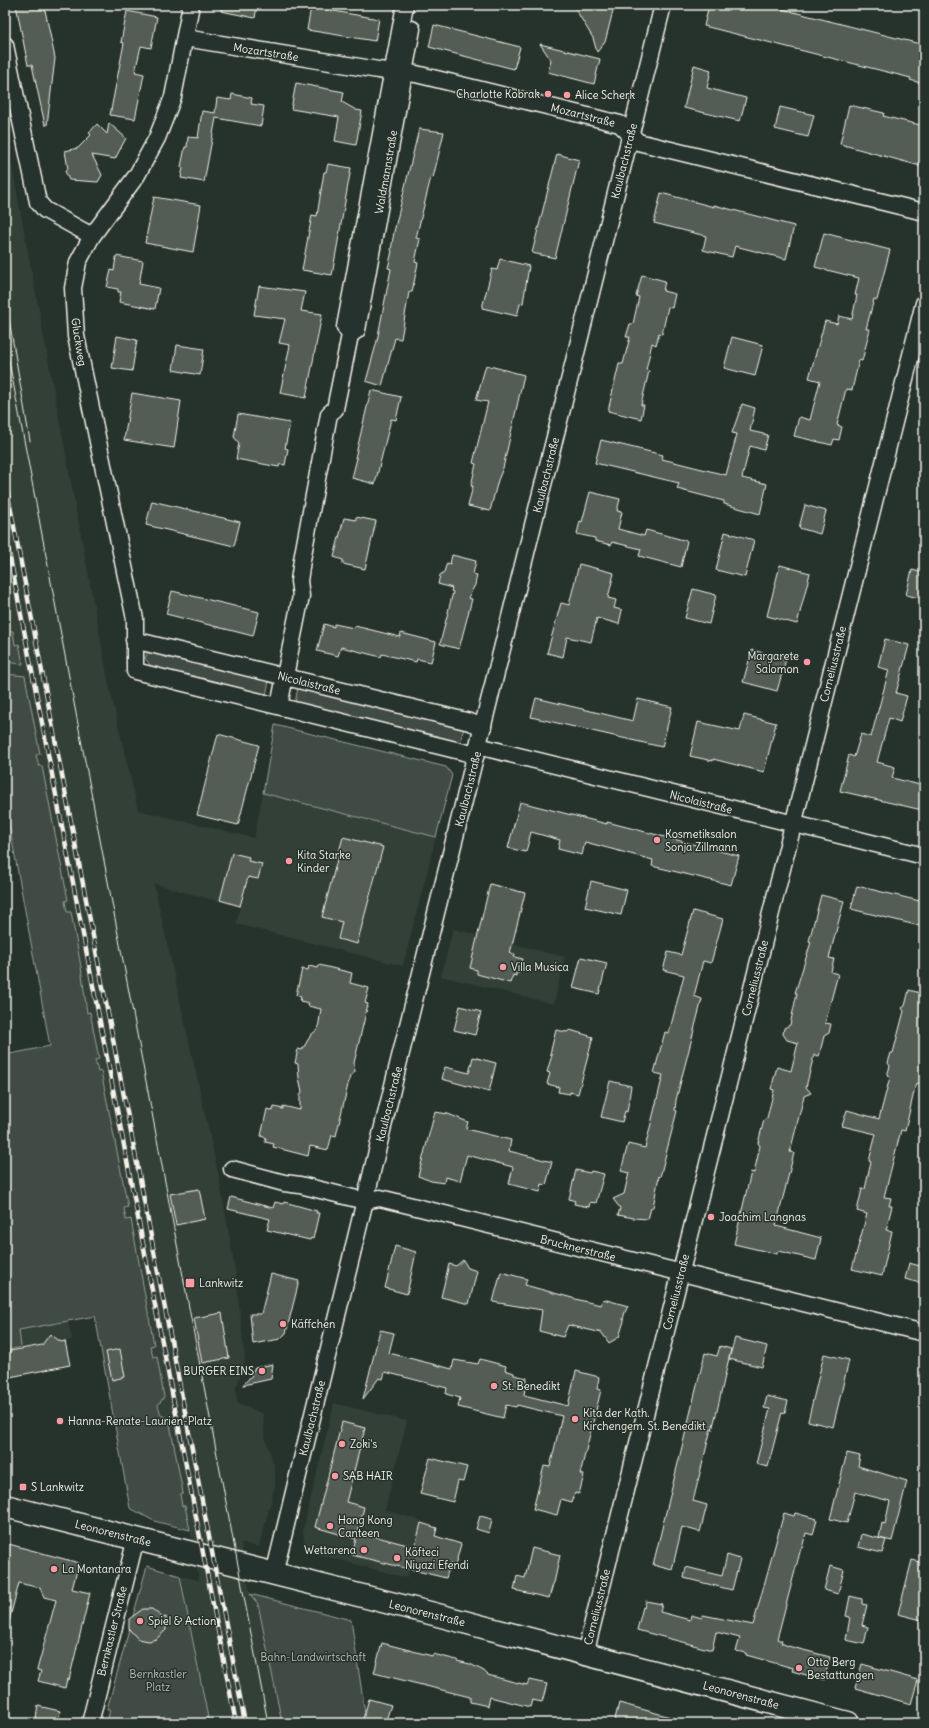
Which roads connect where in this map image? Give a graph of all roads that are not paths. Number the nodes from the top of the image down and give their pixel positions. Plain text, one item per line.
1 (191, 5) edge
2 (405, 5) edge
3 (416, 5) edge
4 (663, 5) edge
5 (185, 38) junction
6 (5, 46) edge
7 (398, 72) junction
8 (631, 135) junction
9 (924, 212) edge
10 (92, 236) junction
11 (924, 302) edge
12 (134, 640) junction
13 (135, 671) joint
14 (285, 677) junction
15 (279, 706) junction
16 (484, 727) junction
17 (477, 750) junction
18 (793, 825) junction
19 (924, 856) edge
20 (232, 1169) dead end
21 (365, 1201) junction
22 (681, 1273) junction
23 (924, 1334) edge
24 (5, 1506) edge
25 (136, 1538) junction
26 (274, 1574) junction
27 (585, 1654) junction
28 (90, 1723) edge
29 (848, 1723) edge

1 - 5 street, Gluckweg
2 - 7 street, Waldmannstraße
3 - 7 street, Waldmannstraße
4 - 8 street, Kaulbachstraße
5 - 7 street, Mozartstraße
5 - 10 street, Gluckweg
6 - 10 street
7 - 8 street, Mozartstraße
7 - 14 street, Waldmannstraße
8 - 9 street, Mozartstraße
8 - 16 street, Kaulbachstraße
10 - 12 street, Gluckweg
11 - 18 street, Corneliusstraße
12 - 13 street, Gluckweg
12 - 14 street, Nicolaistraße
13 - 15 street, Nicolaistraße
14 - 15 street, Waldmannstraße
14 - 16 street, Nicolaistraße
15 - 17 street, Nicolaistraße
16 - 17 street, Kaulbachstraße
17 - 18 street, Nicolaistraße
17 - 21 street, Kaulbachstraße
18 - 19 street, Nicolaistraße
18 - 22 street, Corneliusstraße
20 - 21 street, Brucknerstraße
21 - 22 street, Brucknerstraße
21 - 26 street, Kaulbachstraße
22 - 23 street, Brucknerstraße
22 - 27 street, Corneliusstraße
24 - 25 main road, Leonorenstraße
25 - 26 main road, Leonorenstraße
25 - 28 street, Bernkastler Straße
26 - 27 main road, Leonorenstraße
27 - 29 main road, Leonorenstraße

